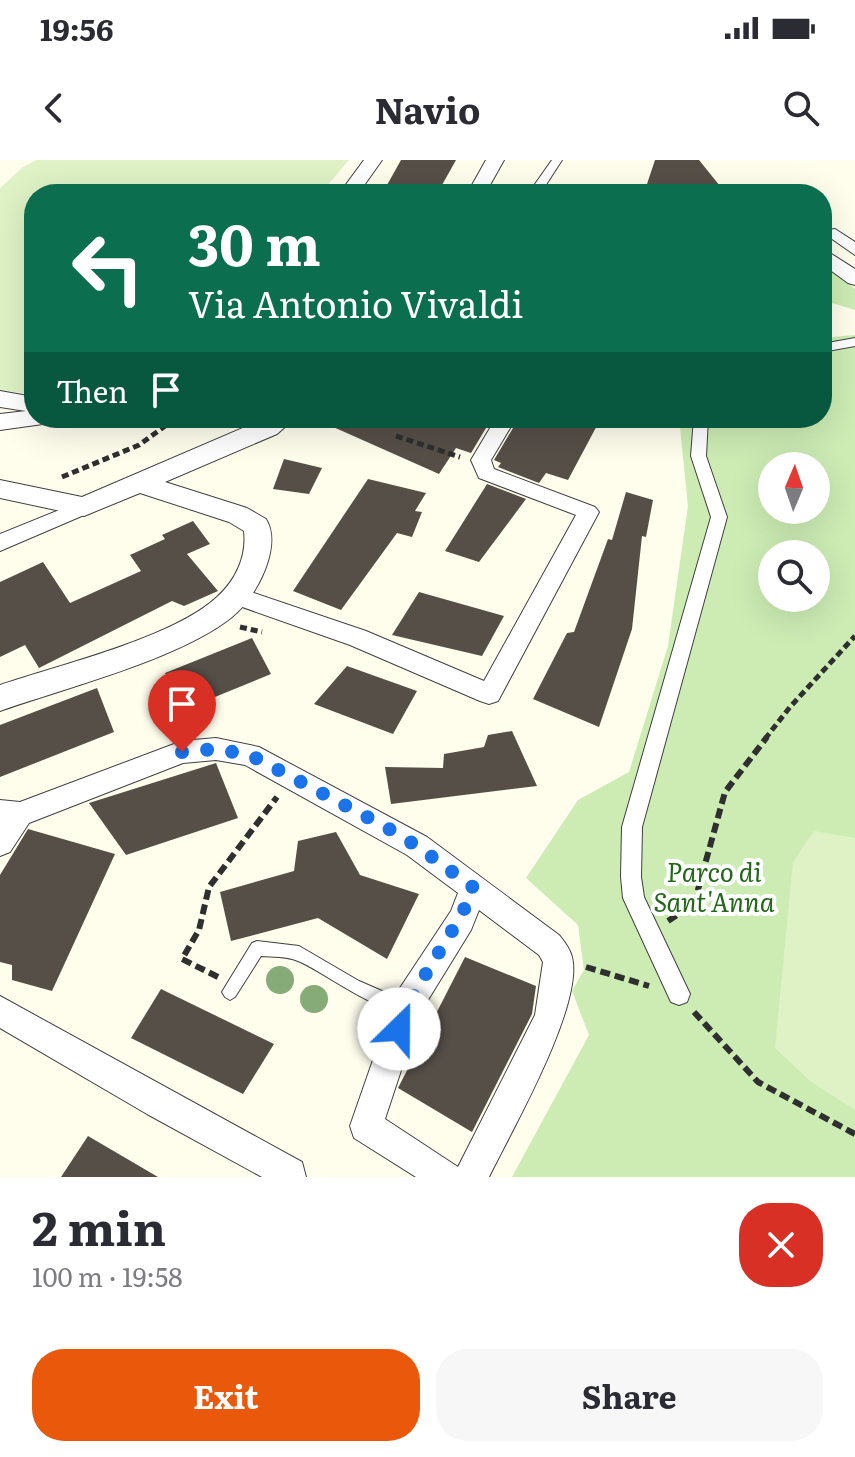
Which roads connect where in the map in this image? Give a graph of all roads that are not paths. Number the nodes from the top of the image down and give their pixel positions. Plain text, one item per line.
1 (373, 160) edge
2 (495, 160) edge
3 (557, 160) edge
4 (355, 184) edge
5 (482, 184) edge
6 (541, 184) edge
7 (832, 234) edge
8 (855, 250) edge
9 (832, 253) edge
10 (832, 262) edge
11 (852, 277) edge
12 (855, 342) edge
13 (832, 346) edge
14 (0, 399) edge
15 (24, 403) edge
16 (24, 406) edge
17 (0, 407) edge
18 (24, 419) edge
19 (0, 422) edge
20 (268, 428) edge
21 (500, 428) edge
22 (698, 428) edge
23 (141, 484) junction
24 (0, 489) edge
25 (84, 507) junction
26 (0, 543) edge
27 (236, 596) junction
28 (0, 698) edge
29 (10, 813) edge
30 (0, 843) edge
31 (474, 888) junction
32 (230, 992) dead end
33 (679, 994) road end
34 (407, 1005) junction
35 (0, 1011) edge
36 (289, 1177) edge
37 (446, 1177) edge
38 (471, 1177) edge

1 - 4 street
2 - 5 street
3 - 6 street
7 - 8 street
9 - 11 street
10 - 11 street
12 - 13 street
14 - 15 street
16 - 17 street
18 - 19 street
20 - 23 street
21 - 27 street
22 - 33 street
23 - 25 street
23 - 27 street
24 - 25 street
25 - 26 street
27 - 28 street
29 - 30 street
29 - 31 street
31 - 34 street
31 - 38 street
32 - 34 lane
34 - 37 street
35 - 36 street

